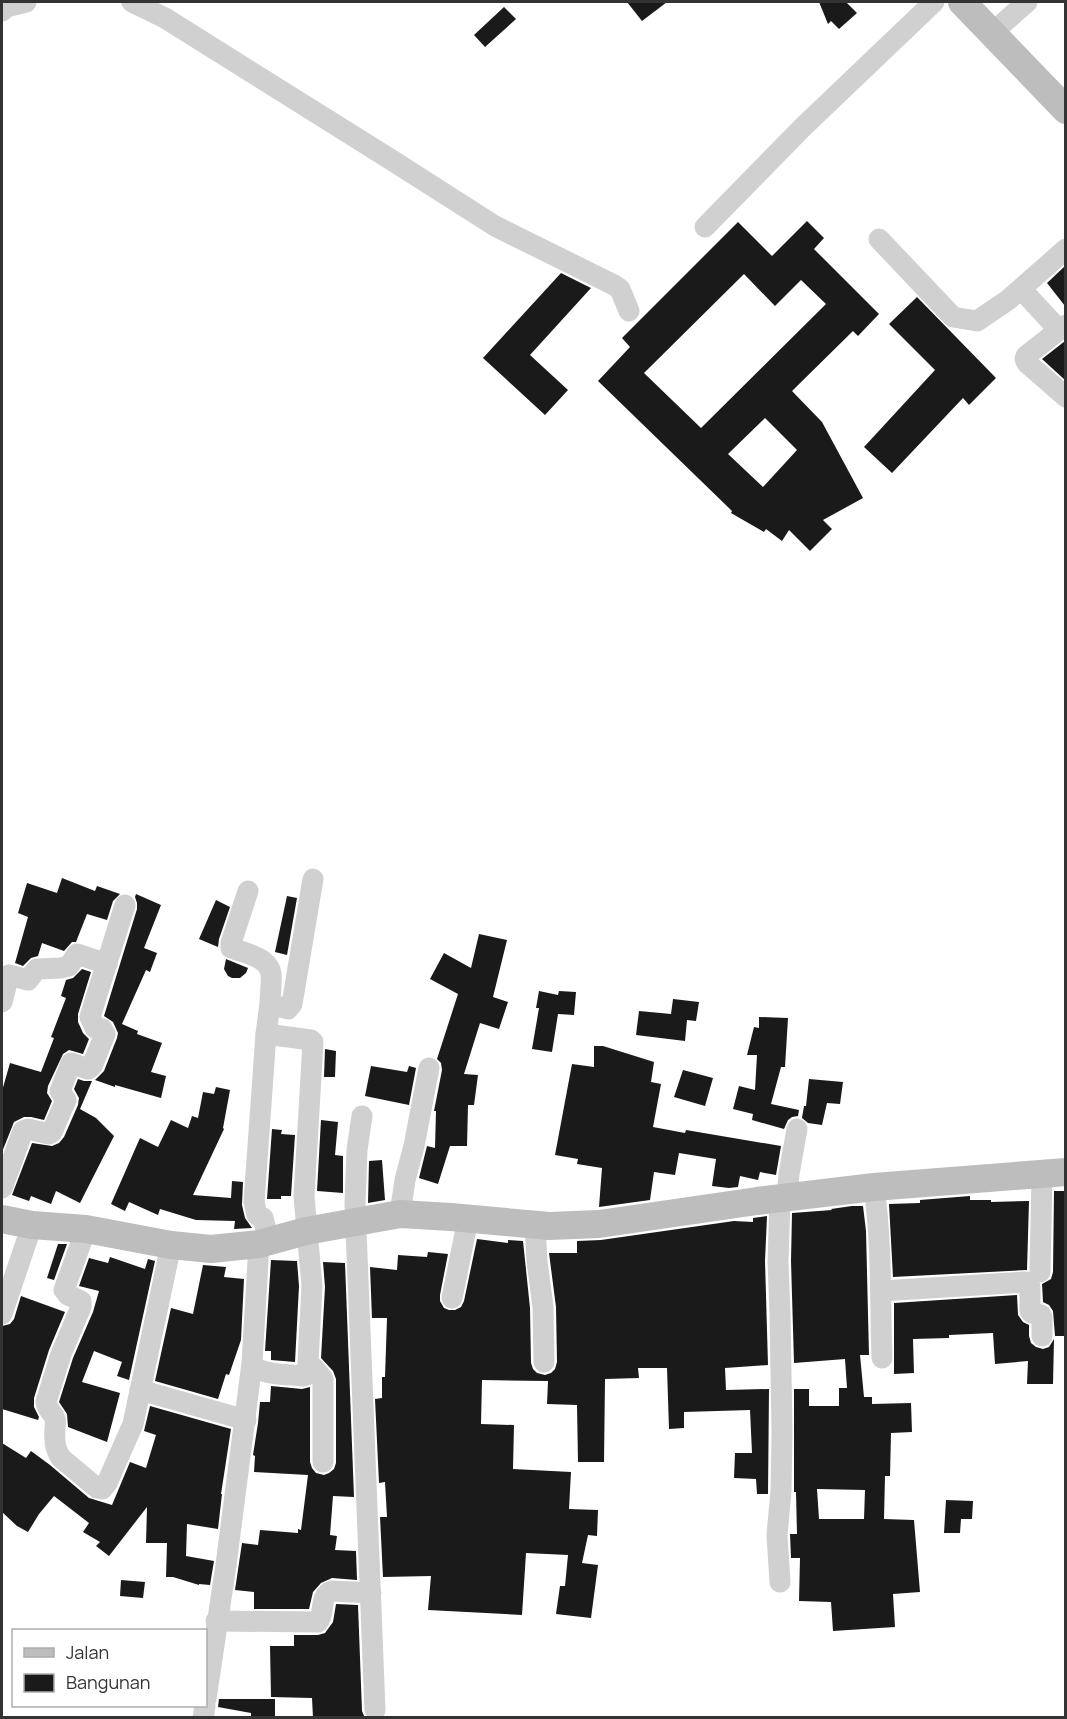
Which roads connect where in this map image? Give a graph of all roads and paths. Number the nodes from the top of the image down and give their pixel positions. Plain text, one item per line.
1 (26, 2) edge
2 (132, 2) edge
3 (934, 2) edge
4 (962, 2) edge
5 (1027, 2) edge
6 (2, 11) edge
7 (992, 33) junction
8 (1065, 110) edge
9 (705, 226) dead end
10 (879, 239) dead end
11 (1065, 249) edge
12 (1021, 289) junction
13 (629, 311) dead end
14 (1062, 327) edge
15 (1065, 397) edge
16 (313, 879) dead end
17 (248, 891) dead end
18 (125, 905) dead end
19 (107, 964) junction
20 (2, 1002) edge
21 (270, 1004) junction
22 (266, 1034) junction
23 (429, 1068) dead end
24 (362, 1116) dead end
25 (796, 1129) dead end
26 (1054, 1173) edge
27 (874, 1187) junction
28 (2, 1188) edge
29 (786, 1190) junction
30 (401, 1210) junction
31 (355, 1214) junction
32 (2, 1219) edge
33 (468, 1219) junction
34 (32, 1225) junction
35 (306, 1225) junction
36 (536, 1225) junction
37 (86, 1229) junction
38 (265, 1234) junction
39 (171, 1245) junction
40 (1040, 1272) dead end
41 (881, 1291) junction
42 (452, 1298) dead end
43 (2, 1314) edge
44 (1042, 1336) dead end
45 (882, 1358) dead end
46 (544, 1362) dead end
47 (252, 1363) junction
48 (308, 1368) junction
49 (140, 1390) junction
50 (246, 1420) junction
51 (323, 1462) dead end
52 (780, 1582) dead end
53 (371, 1593) junction
54 (216, 1621) junction
55 (207, 1691) edge
56 (375, 1710) dead end

1 - 6 street
2 - 13 street
3 - 9 street
4 - 7 street
5 - 7 street
7 - 8 street
10 - 12 street
11 - 12 street
12 - 14 street
14 - 15 street
16 - 21 street
17 - 21 street
18 - 19 street
19 - 20 street
19 - 28 street
21 - 22 street
22 - 35 street
22 - 38 street
23 - 30 street
24 - 31 street
25 - 29 street
26 - 27 street
26 - 40 street
27 - 29 street
27 - 41 street
29 - 36 street
29 - 52 street
30 - 31 street
30 - 33 street
31 - 35 street
31 - 53 street
32 - 34 street
33 - 36 street
33 - 42 street
34 - 37 street
34 - 43 street
35 - 38 street
35 - 48 street
36 - 46 street
37 - 39 street
37 - 49 street
38 - 39 street
38 - 47 street
39 - 49 street
41 - 44 street
41 - 45 street
47 - 48 street
47 - 50 street
48 - 51 street
49 - 50 street
50 - 54 street
53 - 54 street
53 - 56 street
54 - 55 street

